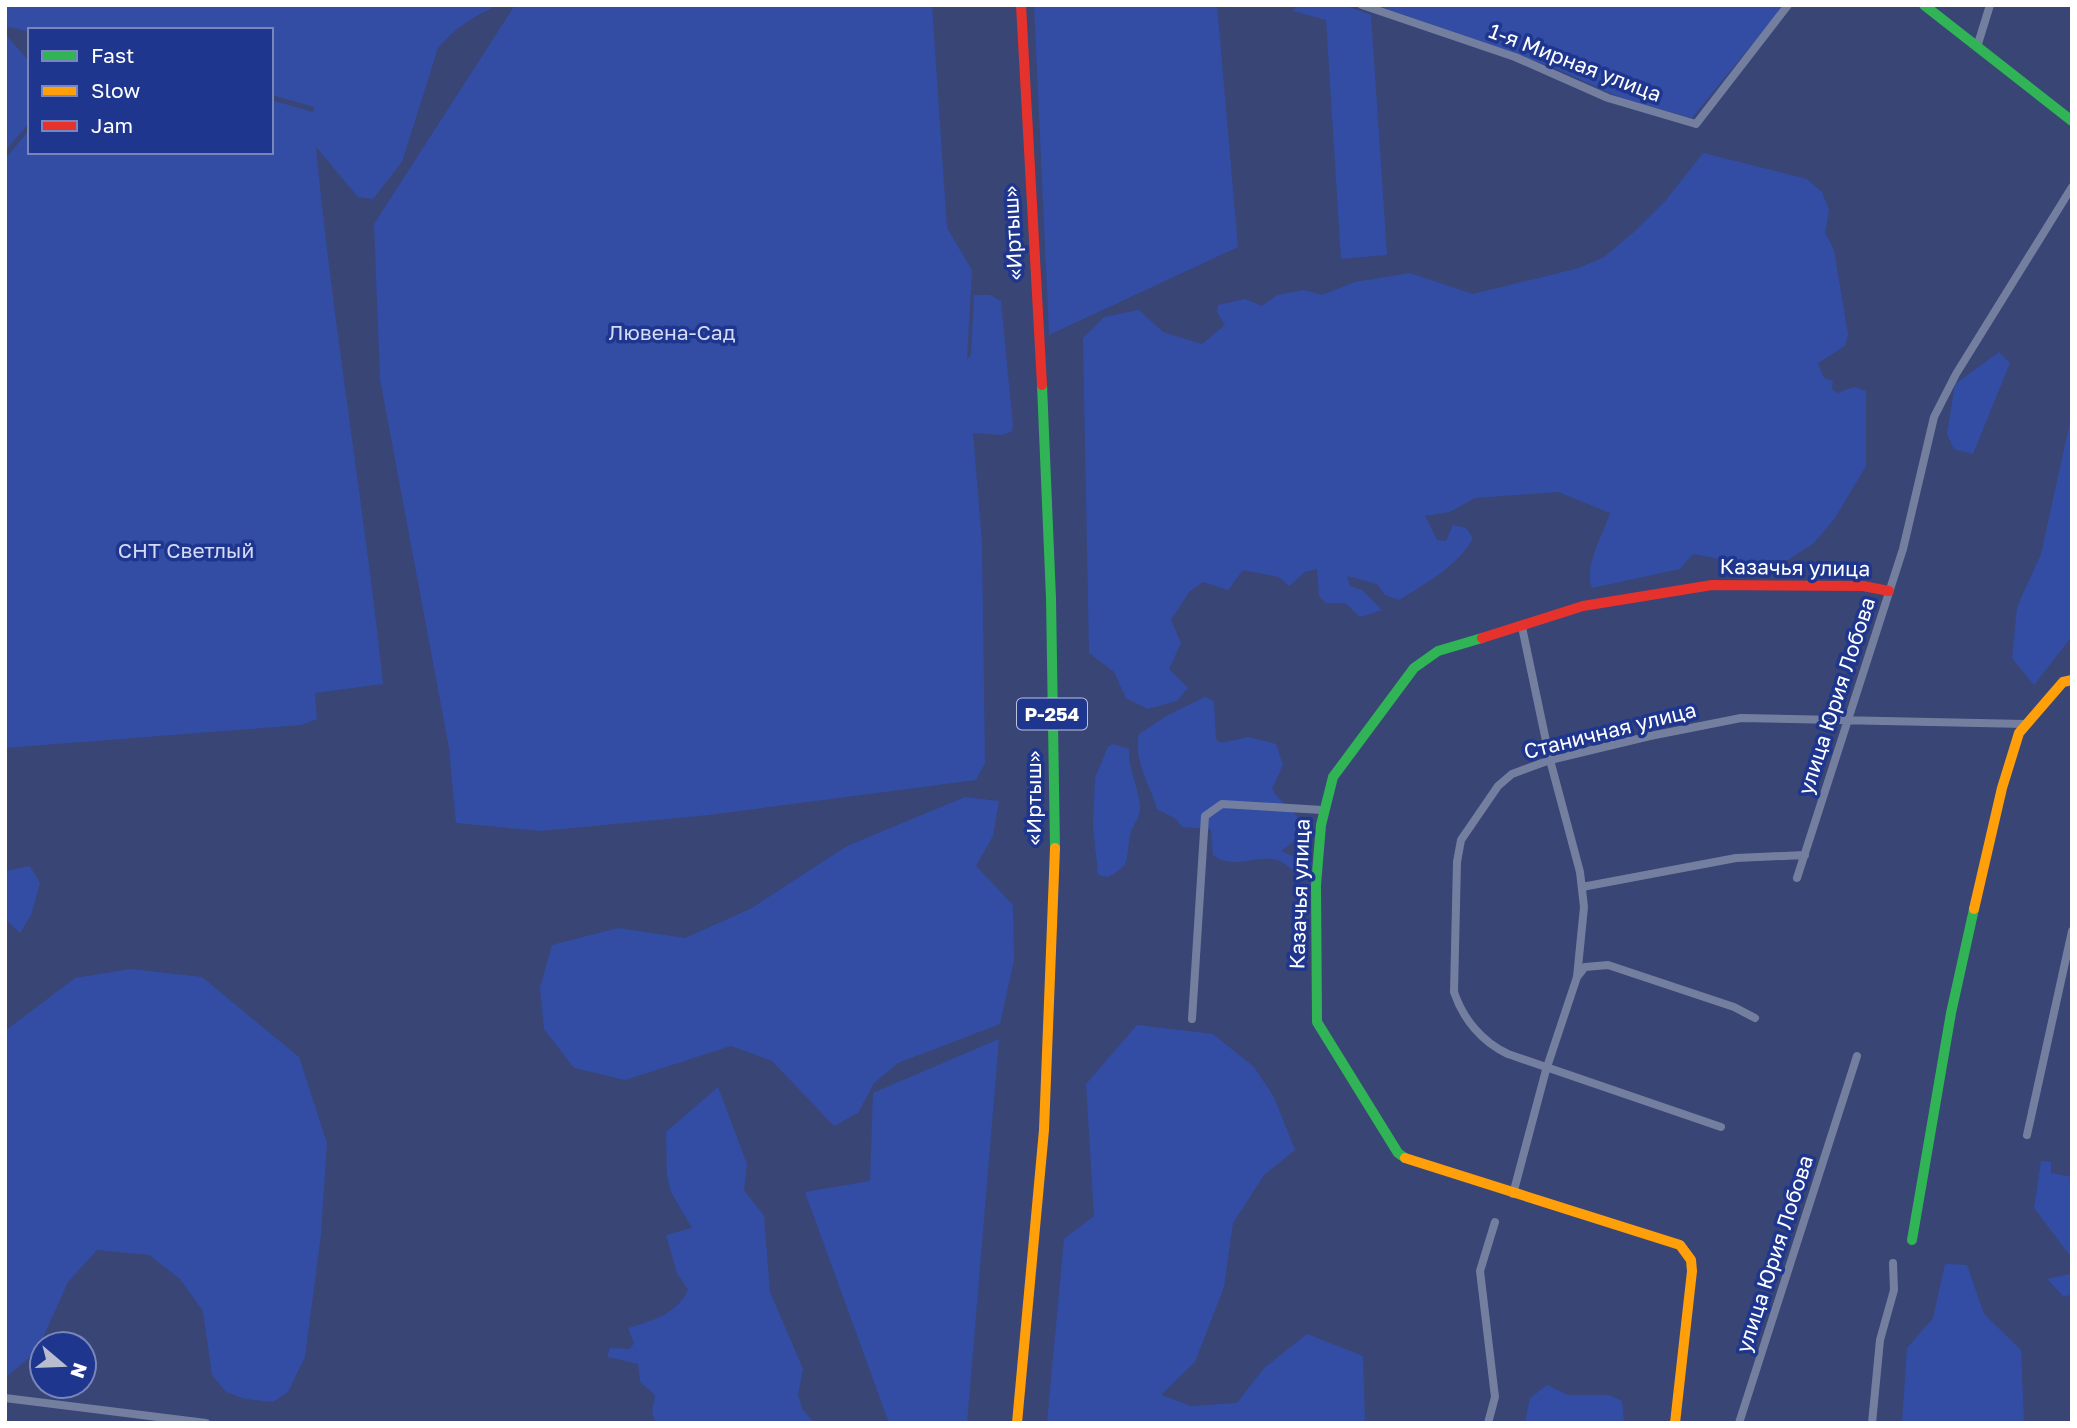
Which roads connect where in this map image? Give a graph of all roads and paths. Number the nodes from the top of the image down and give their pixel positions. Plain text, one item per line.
1 (1021, 5) edge
2 (1362, 5) edge
3 (1788, 5) edge
4 (1924, 5) edge
5 (1990, 5) edge
6 (1977, 47) junction
7 (2072, 121) edge
8 (2072, 187) edge
9 (1889, 591) junction
10 (1522, 628) junction
11 (2072, 680) edge
12 (1848, 721) junction
13 (2025, 724) junction
14 (1550, 760) junction
15 (1322, 810) junction
16 (1805, 855) junction
17 (1797, 878) dead end
18 (1582, 887) junction
19 (2072, 932) edge
20 (1577, 977) junction
21 (1755, 1018) dead end
22 (1192, 1019) dead end
23 (1857, 1056) dead end
24 (1546, 1070) junction
25 (1721, 1127) dead end
26 (2027, 1135) dead end
27 (1513, 1194) junction
28 (1495, 1222) dead end
29 (1912, 1240) dead end
30 (1893, 1263) dead end
31 (5, 1398) edge
32 (206, 1423) edge
33 (1017, 1423) edge
34 (1488, 1423) edge
35 (1675, 1423) edge
36 (1739, 1423) edge
37 (1872, 1423) edge

1 - 33 main road, «Иртыш» / Р-254
2 - 3 street, 1-я Мирная улица
4 - 6 main road
5 - 6 street
6 - 7 main road
8 - 9 street, улица Юрия Лобова
9 - 10 main road, Казачья улица
9 - 12 street, улица Юрия Лобова
10 - 14 street
10 - 15 main road, Казачья улица
11 - 13 main road
12 - 13 street, Станичная улица
12 - 14 street, Станичная улица
12 - 16 street, улица Юрия Лобова
13 - 29 main road
14 - 18 street
14 - 24 street, Станичная улица
15 - 22 street
15 - 27 main road, Казачья улица
16 - 17 street, улица Юрия Лобова
16 - 18 street
18 - 20 street
19 - 26 street
20 - 21 street
20 - 24 street
23 - 36 street, улица Юрия Лобова
24 - 25 street, Станичная улица
24 - 27 street
27 - 35 main road, Казачья улица
28 - 34 street
30 - 37 street
31 - 32 street

